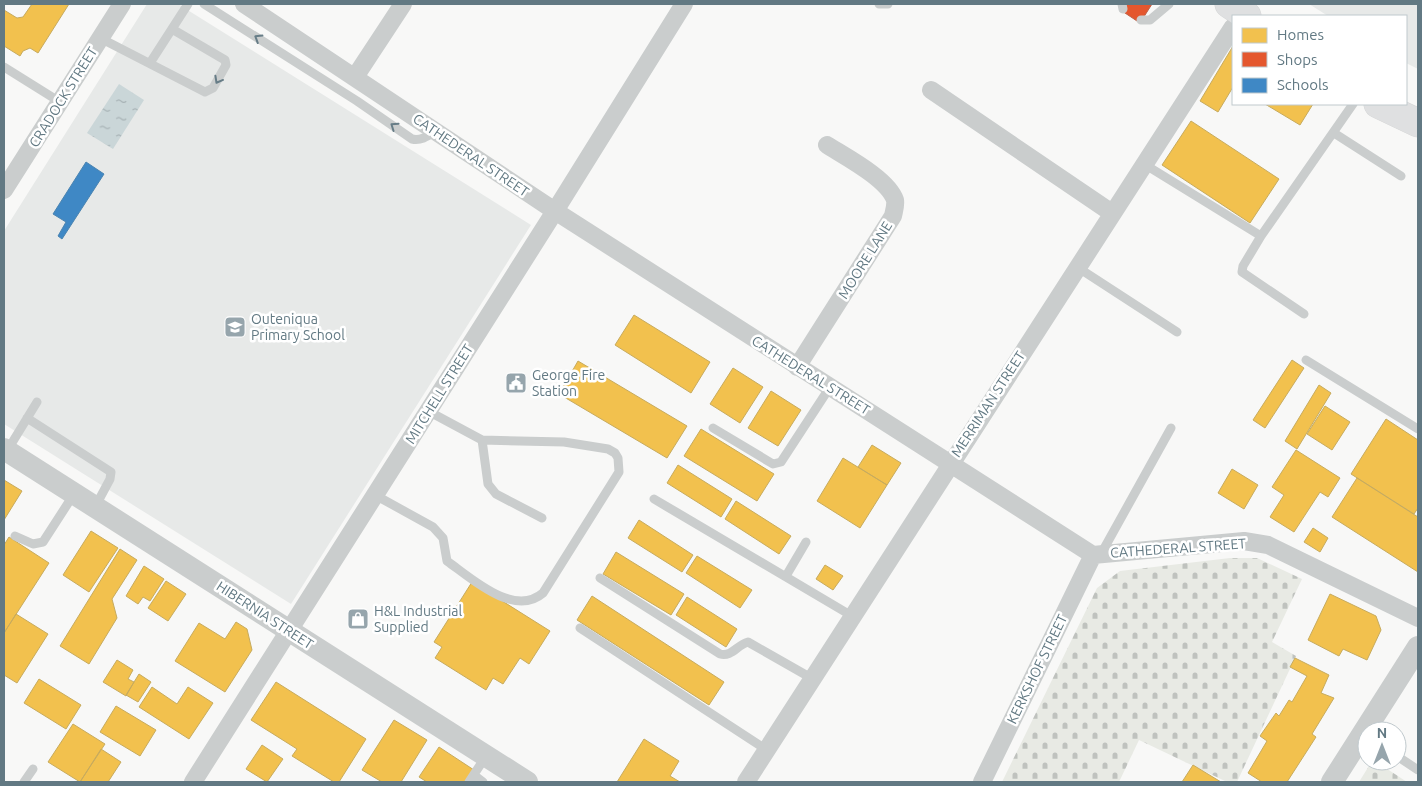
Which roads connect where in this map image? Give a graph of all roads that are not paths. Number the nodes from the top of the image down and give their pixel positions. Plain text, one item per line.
1 (122, 4) edge
2 (188, 4) edge
3 (204, 4) edge
4 (244, 4) edge
5 (403, 4) edge
6 (684, 4) edge
7 (879, 4) edge
8 (888, 4) edge
9 (1169, 4) edge
10 (1141, 20) dead end
11 (1232, 27) edge
12 (172, 29) junction
13 (100, 38) junction
14 (150, 63) junction
15 (4, 67) edge
16 (355, 77) junction
17 (931, 90) dead end
18 (60, 102) junction
19 (1353, 105) edge
20 (1380, 105) edge
21 (1418, 123) edge
22 (436, 131) junction
23 (1334, 133) junction
24 (828, 145) dead end
25 (1144, 164) junction
26 (1401, 176) dead end
27 (5, 184) edge
28 (555, 211) junction
29 (1112, 213) junction
30 (1261, 236) junction
31 (1078, 267) junction
32 (1304, 314) dead end
33 (1177, 332) dead end
34 (1306, 360) dead end
35 (797, 367) junction
36 (830, 387) junction
37 (37, 402) dead end
38 (428, 411) junction
39 (27, 418) junction
40 (713, 428) dead end
41 (1171, 428) dead end
42 (1418, 429) edge
43 (482, 440) junction
44 (5, 450) edge
45 (951, 462) junction
46 (74, 494) junction
47 (375, 495) junction
48 (654, 499) dead end
49 (95, 507) junction
50 (542, 518) dead end
51 (15, 536) dead end
52 (806, 542) dead end
53 (1097, 555) junction
54 (786, 576) junction
55 (600, 578) dead end
56 (852, 616) junction
57 (1418, 618) edge
58 (580, 628) dead end
59 (289, 630) junction
60 (1418, 647) edge
61 (813, 679) junction
62 (1373, 721) edge
63 (1357, 746) edge
64 (767, 750) junction
65 (486, 756) junction
66 (1407, 763) edge
67 (33, 769) dead end
68 (1418, 770) edge
69 (472, 779) edge
70 (24, 782) edge
71 (193, 782) edge
72 (484, 782) edge
73 (527, 782) edge
74 (746, 782) edge
75 (982, 782) edge
76 (1332, 782) edge

1 - 13 street, CRADOCK STREET
2 - 12 lane
22 -> 3 lane
4 - 16 street, CATHEDERAL STREET
5 - 16 street
6 - 28 street, MITCHELL STREET
7 - 8 lane
9 - 10 lane
11 - 25 street, MERRIMAN STREET
12 - 14 lane
12 -> 14 lane
13 - 14 lane
13 - 18 street, CRADOCK STREET
15 - 18 lane
16 - 22 street, CATHEDERAL STREET
17 - 29 street
18 - 27 street, CRADOCK STREET
19 - 23 lane
20 - 21 highway
22 - 28 street, CATHEDERAL STREET
23 - 26 lane
23 - 30 lane
24 - 35 street, MOORE LANE
25 - 29 street, MERRIMAN STREET
25 - 30 lane
28 - 35 street, CATHEDERAL STREET
28 - 38 street, MITCHELL STREET
29 - 31 street, MERRIMAN STREET
30 - 32 lane
31 - 33 lane
31 - 45 street, MERRIMAN STREET
34 - 42 lane
35 - 36 street, CATHEDERAL STREET
36 - 40 lane
36 - 45 street, CATHEDERAL STREET
37 - 39 lane
38 - 43 lane
38 - 47 street, MITCHELL STREET
39 - 44 lane
39 - 49 lane
41 - 53 lane
43 - 47 lane
43 - 50 lane
44 - 46 street, HIBERNIA STREET
45 - 53 street, CATHEDERAL STREET
45 - 56 street, MERRIMAN STREET
46 - 49 street, HIBERNIA STREET
46 - 51 lane
47 - 59 street, MITCHELL STREET
48 - 54 lane
49 - 59 street, HIBERNIA STREET
52 - 54 lane
53 - 57 street, CATHEDERAL STREET
53 - 75 street, KERKSHOF STREET
54 - 56 lane
55 - 61 lane
56 - 61 street, MERRIMAN STREET
58 - 64 lane
59 - 65 street, HIBERNIA STREET
59 - 71 street, MITCHELL STREET
60 - 62 street
61 - 64 street, MERRIMAN STREET
63 - 76 street
64 - 74 street, MERRIMAN STREET
65 - 69 lane
65 - 73 street, HIBERNIA STREET
66 - 68 lane
67 - 70 lane
69 - 72 lane

